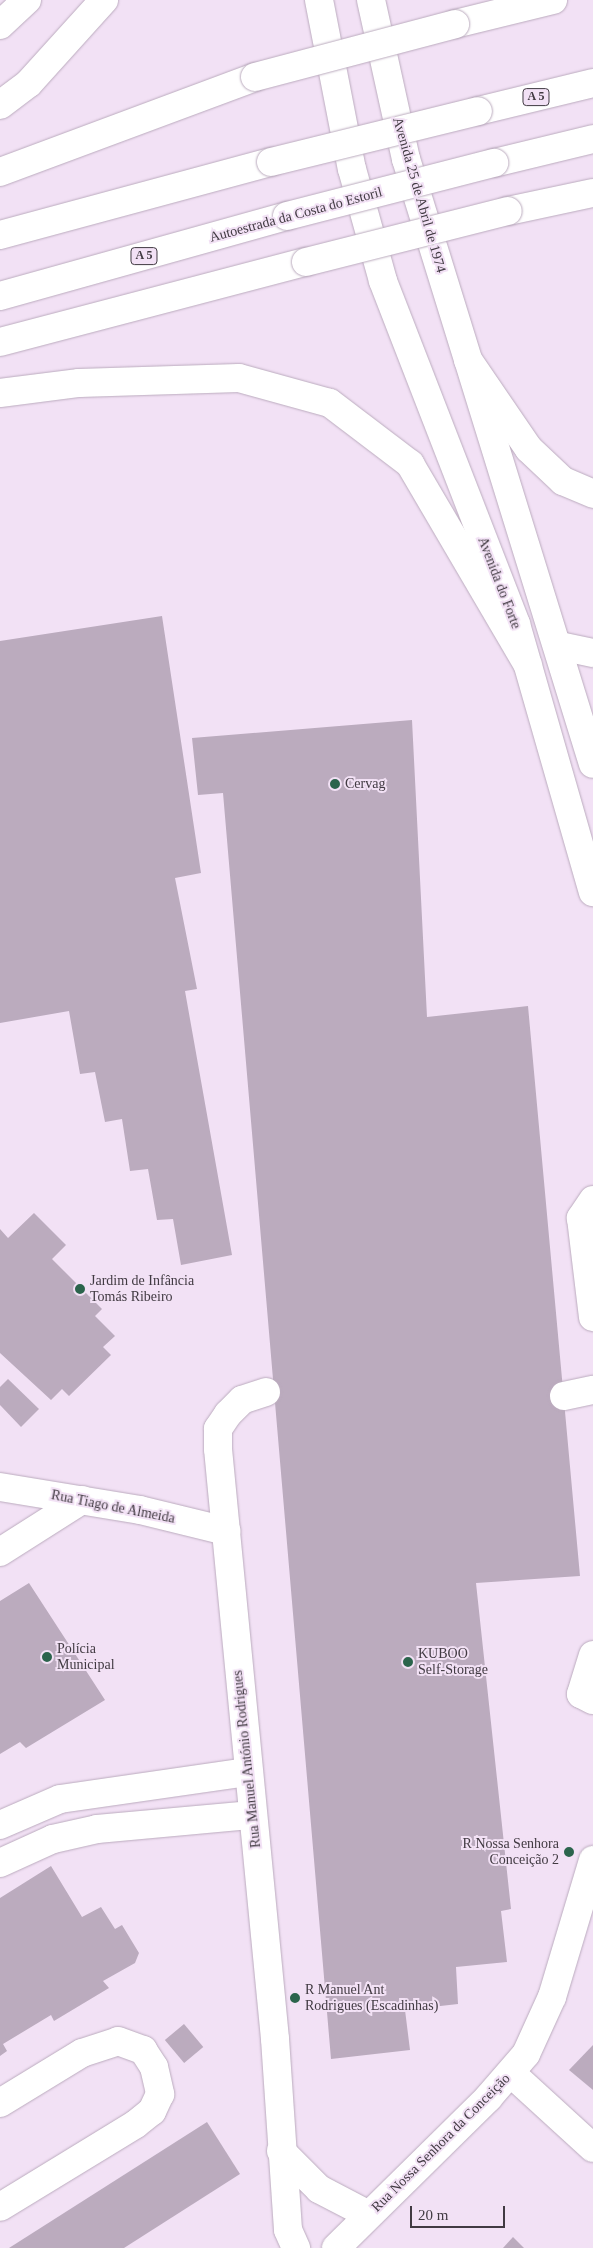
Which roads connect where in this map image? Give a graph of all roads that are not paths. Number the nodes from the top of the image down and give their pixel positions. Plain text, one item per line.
1 (26, 0) edge
2 (104, 0) edge
3 (319, 0) edge
4 (371, 0) edge
5 (553, 0) edge
6 (0, 25) edge
7 (593, 83) edge
8 (0, 105) edge
9 (593, 139) edge
10 (0, 172) edge
11 (593, 194) edge
12 (0, 235) edge
13 (0, 296) edge
14 (0, 342) edge
15 (468, 360) junction
16 (0, 393) edge
17 (593, 494) edge
18 (516, 624) junction
19 (560, 646) junction
20 (593, 654) edge
21 (528, 665) junction
22 (593, 764) edge
23 (593, 892) edge
24 (593, 1200) edge
25 (593, 1316) edge
26 (593, 1390) edge
27 (266, 1392) dead end
28 (564, 1396) dead end
29 (0, 1487) edge
30 (82, 1500) junction
31 (226, 1531) junction
32 (0, 1552) edge
33 (593, 1655) edge
34 (593, 1700) edge
35 (248, 1772) junction
36 (252, 1816) junction
37 (0, 1825) edge
38 (0, 1863) edge
39 (590, 1880) edge
40 (511, 2073) junction
41 (0, 2103) edge
42 (593, 2148) edge
43 (281, 2151) junction
44 (0, 2207) edge
45 (370, 2215) junction
46 (349, 2244) edge
47 (296, 2248) edge

1 - 6 main road
2 - 8 main road
3 - 18 main road, Avenida do Forte
4 - 15 main road, Avenida 25 de Abril de 1974
5 - 10 main road, bridge
7 - 12 main road, A 5, bridge
9 - 13 main road, Autoestrada da Costa do Estoril / A 5, bridge
11 - 14 main road, bridge
15 - 17 main road
15 - 19 main road
16 - 21 main road
18 - 19 main road
18 - 21 main road, Avenida do Forte
19 - 20 main road
19 - 22 main road
21 - 23 main road, Avenida do Forte
24 - 25 main road
26 - 28 main road
27 - 31 main road, Rua Manuel António Rodrigues
29 - 30 main road, Rua Tiago de Almeida
30 - 31 main road, Rua Tiago de Almeida
30 - 32 main road
31 - 35 main road, Rua Manuel António Rodrigues
33 - 34 main road
35 - 36 main road, Rua Manuel António Rodrigues
35 - 37 main road
36 - 38 main road
36 - 43 main road, Rua Manuel António Rodrigues
39 - 40 main road, Rua Nossa Senhora da Conceição
40 - 42 main road
40 - 45 main road, Rua Nossa Senhora da Conceição
41 - 44 main road
43 - 45 main road
43 - 47 main road, Rua Manuel António Rodrigues
45 - 46 main road, Rua Nossa Senhora da Conceição

